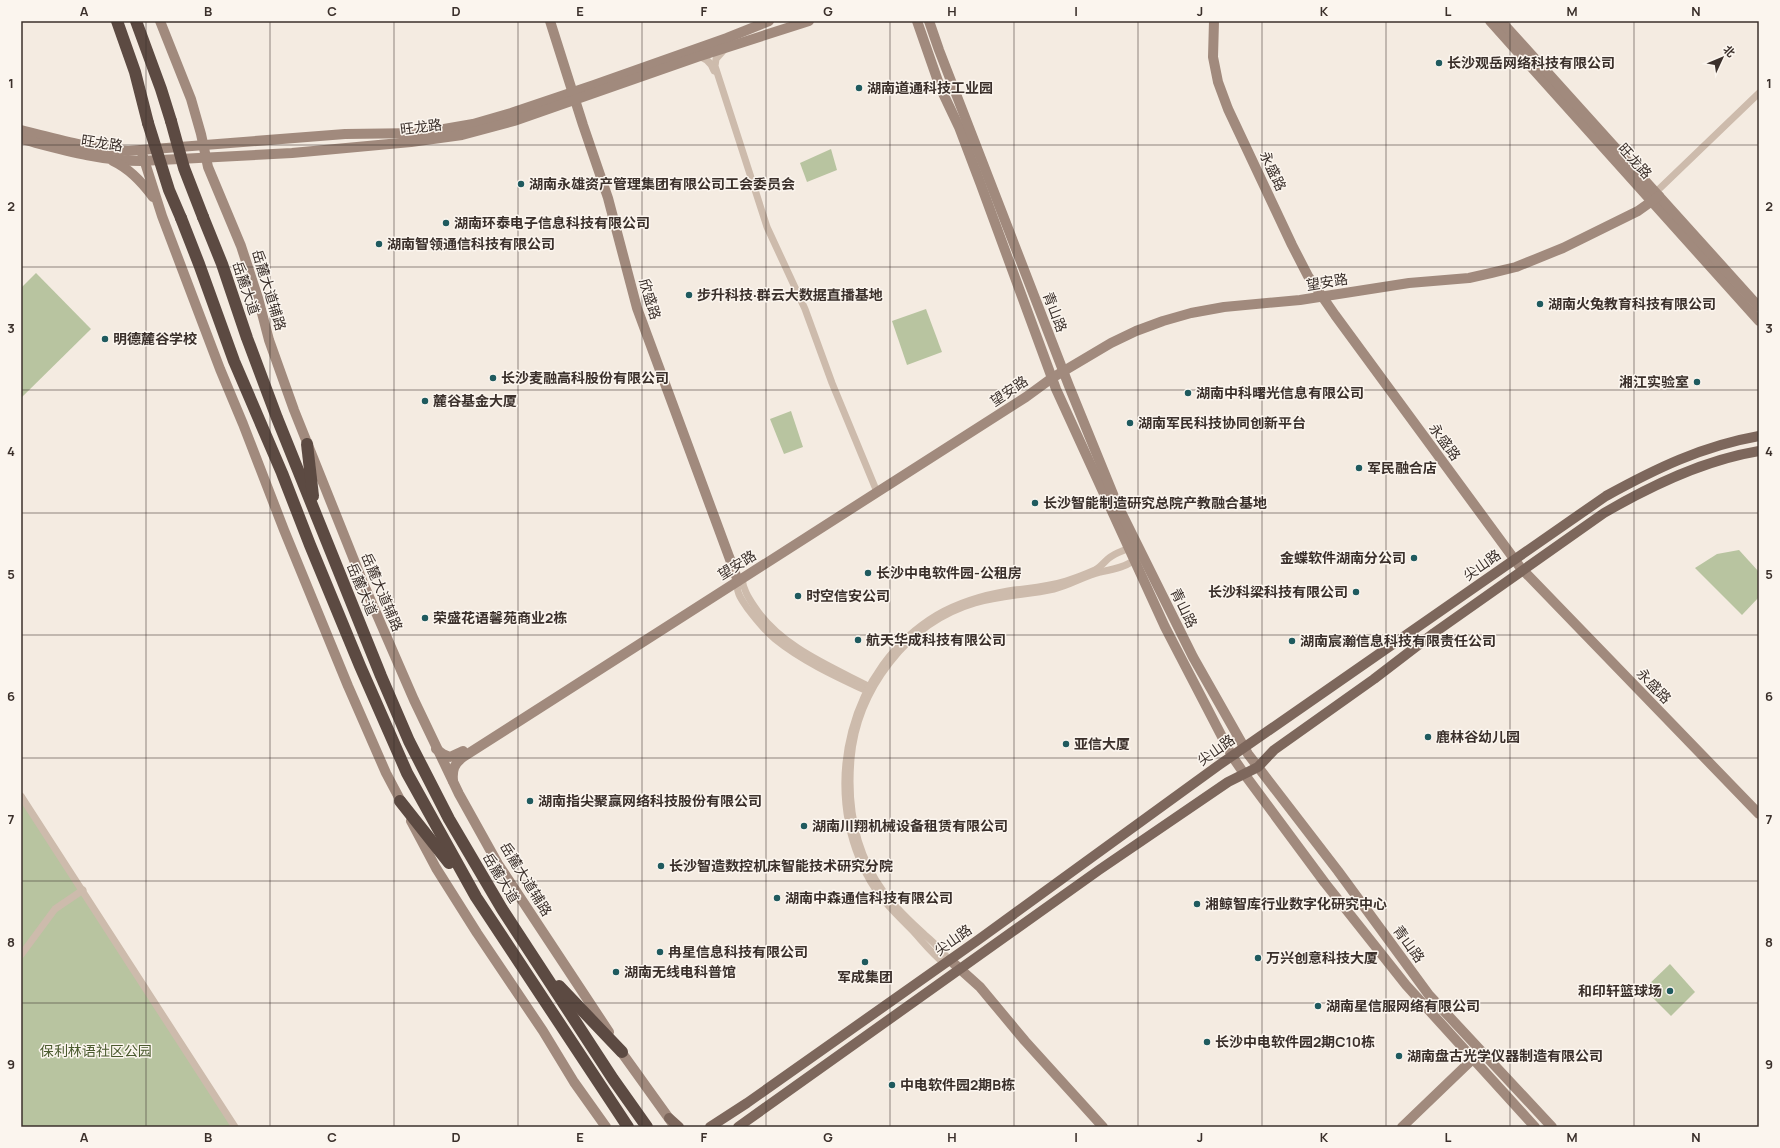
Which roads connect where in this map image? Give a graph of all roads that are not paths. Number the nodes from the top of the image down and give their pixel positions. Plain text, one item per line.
1 (117, 21) edge
2 (136, 21) edge
3 (160, 21) edge
4 (550, 21) edge
5 (554, 21) edge
6 (769, 21) edge
7 (810, 21) edge
8 (1214, 21) edge
9 (1218, 21) edge
10 (1490, 21) edge
11 (1501, 21) edge
12 (916, 22) edge
13 (930, 23) edge
14 (727, 47) junction
15 (697, 57) junction
16 (1759, 93) edge
17 (575, 96) junction
18 (21, 130) edge
19 (21, 139) edge
20 (203, 145) junction
21 (141, 150) junction
22 (100, 157) junction
23 (205, 158) junction
24 (144, 161) junction
25 (1654, 197) junction
26 (162, 216) junction
27 (1323, 294) junction
28 (1759, 307) edge
29 (1759, 321) edge
30 (1062, 370) junction
31 (1052, 376) junction
32 (1759, 436) edge
33 (306, 444) junction
34 (1759, 451) edge
35 (875, 491) junction
36 (316, 515) junction
37 (1129, 548) junction
38 (1140, 550) junction
39 (1516, 558) junction
40 (1134, 560) junction
41 (1525, 569) junction
42 (739, 578) junction
43 (870, 690) junction
44 (1244, 748) junction
45 (436, 749) junction
46 (1232, 756) junction
47 (1258, 767) junction
48 (1245, 775) junction
49 (453, 781) junction
50 (21, 796) edge
51 (400, 801) junction
52 (1759, 808) edge
53 (1759, 814) edge
54 (82, 890) junction
55 (476, 897) junction
56 (21, 955) edge
57 (536, 962) junction
58 (948, 962) junction
59 (958, 971) junction
60 (622, 1052) junction
61 (1482, 1052) junction
62 (1474, 1060) junction
63 (669, 1118) junction
64 (235, 1127) edge
65 (606, 1127) edge
66 (628, 1127) edge
67 (647, 1127) edge
68 (676, 1127) edge
69 (679, 1127) edge
70 (710, 1127) edge
71 (738, 1127) edge
72 (1098, 1127) edge
73 (1104, 1127) edge
74 (1402, 1127) edge
75 (1407, 1127) edge
76 (1535, 1127) edge
77 (1552, 1127) edge

1 - 55 highway, bridge
2 - 36 highway, 岳麓大道, bridge
3 - 20 main road, 岳麓大道辅路
4 - 17 main road, 欣盛路
5 - 17 main road, 欣盛路
6 - 17 main road, 旺龙路
7 - 14 main road, 旺龙路
8 - 27 main road, 永盛路
9 - 27 main road, 永盛路
10 - 25 main road, 旺龙路
11 - 25 main road, 旺龙路
12 - 31 main road, 青山路
13 - 30 main road, 青山路
14 - 15 main road, 旺龙路
14 - 35 street
15 - 17 main road, 旺龙路
15 - 35 street
16 - 25 street
17 - 20 main road, 旺龙路
17 - 23 main road, 旺龙路
17 - 42 main road, 欣盛路
18 - 21 main road, 旺龙路
19 - 22 main road, 旺龙路
20 - 21 main road, 旺龙路
20 - 23 main road, 岳麓大道辅路
21 - 24 main road
22 - 24 main road, 旺龙路
22 - 26 main road
23 - 24 main road, 旺龙路
23 - 33 main road, 岳麓大道辅路
24 - 26 main road
25 - 27 main road, 望安路
25 - 28 main road, 旺龙路
25 - 29 main road, 旺龙路
26 - 51 main road
27 - 30 main road, 望安路
27 - 39 main road, 永盛路
30 - 31 main road, 望安路
30 - 38 main road, 青山路
31 - 35 main road, 望安路
31 - 37 main road, 青山路
32 - 39 main road, 尖山路
33 - 36 highway
33 - 45 main road, 岳麓大道辅路
34 - 41 main road, 尖山路
35 - 42 main road, 望安路
36 - 57 highway, 岳麓大道
37 - 38 street
37 - 40 main road, 青山路
37 - 43 street
38 - 40 street
38 - 44 main road, 青山路
39 - 41 main road, 永盛路
39 - 44 main road, 尖山路
40 - 43 street
40 - 46 main road, 青山路
41 - 47 main road, 尖山路
41 - 52 main road, 永盛路
41 - 53 main road, 永盛路
42 - 43 street
42 - 45 main road, 望安路
42 - 49 main road, 望安路
43 - 58 street
44 - 46 main road, 尖山路
44 - 47 main road, 青山路
45 - 49 main road, 岳麓大道辅路
46 - 48 main road, 青山路
46 - 58 main road, 尖山路
47 - 48 main road, 尖山路
47 - 61 main road, 青山路
48 - 59 main road, 尖山路
48 - 62 main road, 青山路
49 - 60 main road, 岳麓大道辅路
50 - 54 street
51 - 55 highway
51 - 65 main road
54 - 56 street
54 - 64 street
55 - 66 highway
57 - 60 highway
57 - 67 highway, 岳麓大道
58 - 59 main road
58 - 70 main road, 尖山路
59 - 71 main road, 尖山路
59 - 72 main road
59 - 73 main road
60 - 63 main road, 岳麓大道辅路
61 - 62 main road
61 - 77 main road, 青山路
62 - 74 main road
62 - 75 main road
62 - 76 main road, 青山路
63 - 68 main road, 岳麓大道辅路
63 - 69 main road

